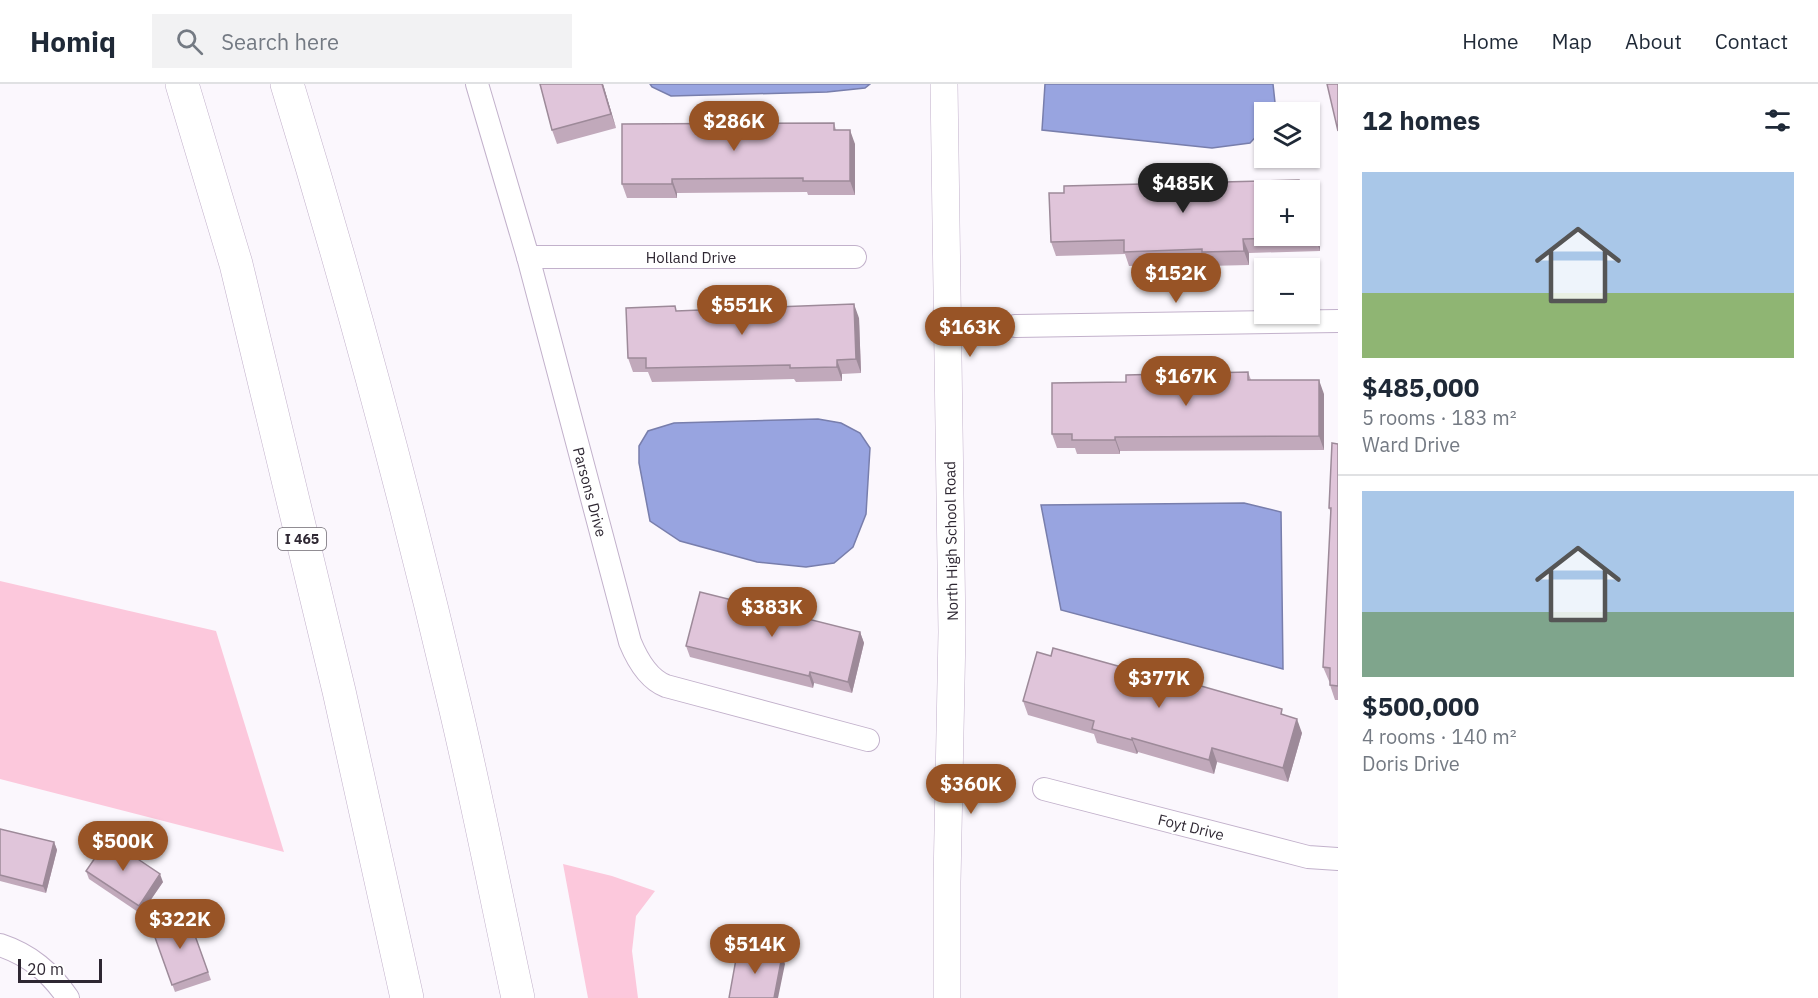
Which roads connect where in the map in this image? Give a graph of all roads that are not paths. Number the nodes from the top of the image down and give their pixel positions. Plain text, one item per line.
1 (182, 84) edge
2 (287, 84) edge
3 (477, 84) edge
4 (944, 84) edge
5 (528, 257) junction
6 (855, 257) dead end
7 (1338, 321) edge
8 (1015, 326) dead end
9 (868, 740) dead end
10 (1044, 789) dead end
11 (1338, 859) edge
12 (0, 945) edge
13 (68, 998) edge
14 (407, 998) edge
15 (518, 998) edge
16 (947, 998) edge

1 - 14 highway, I 465
2 - 15 highway
3 - 5 street, Parsons Drive
4 - 16 street, North High School Road
5 - 6 street, Holland Drive
5 - 9 street, Parsons Drive
7 - 8 street
10 - 11 street, Foyt Drive
12 - 13 street

